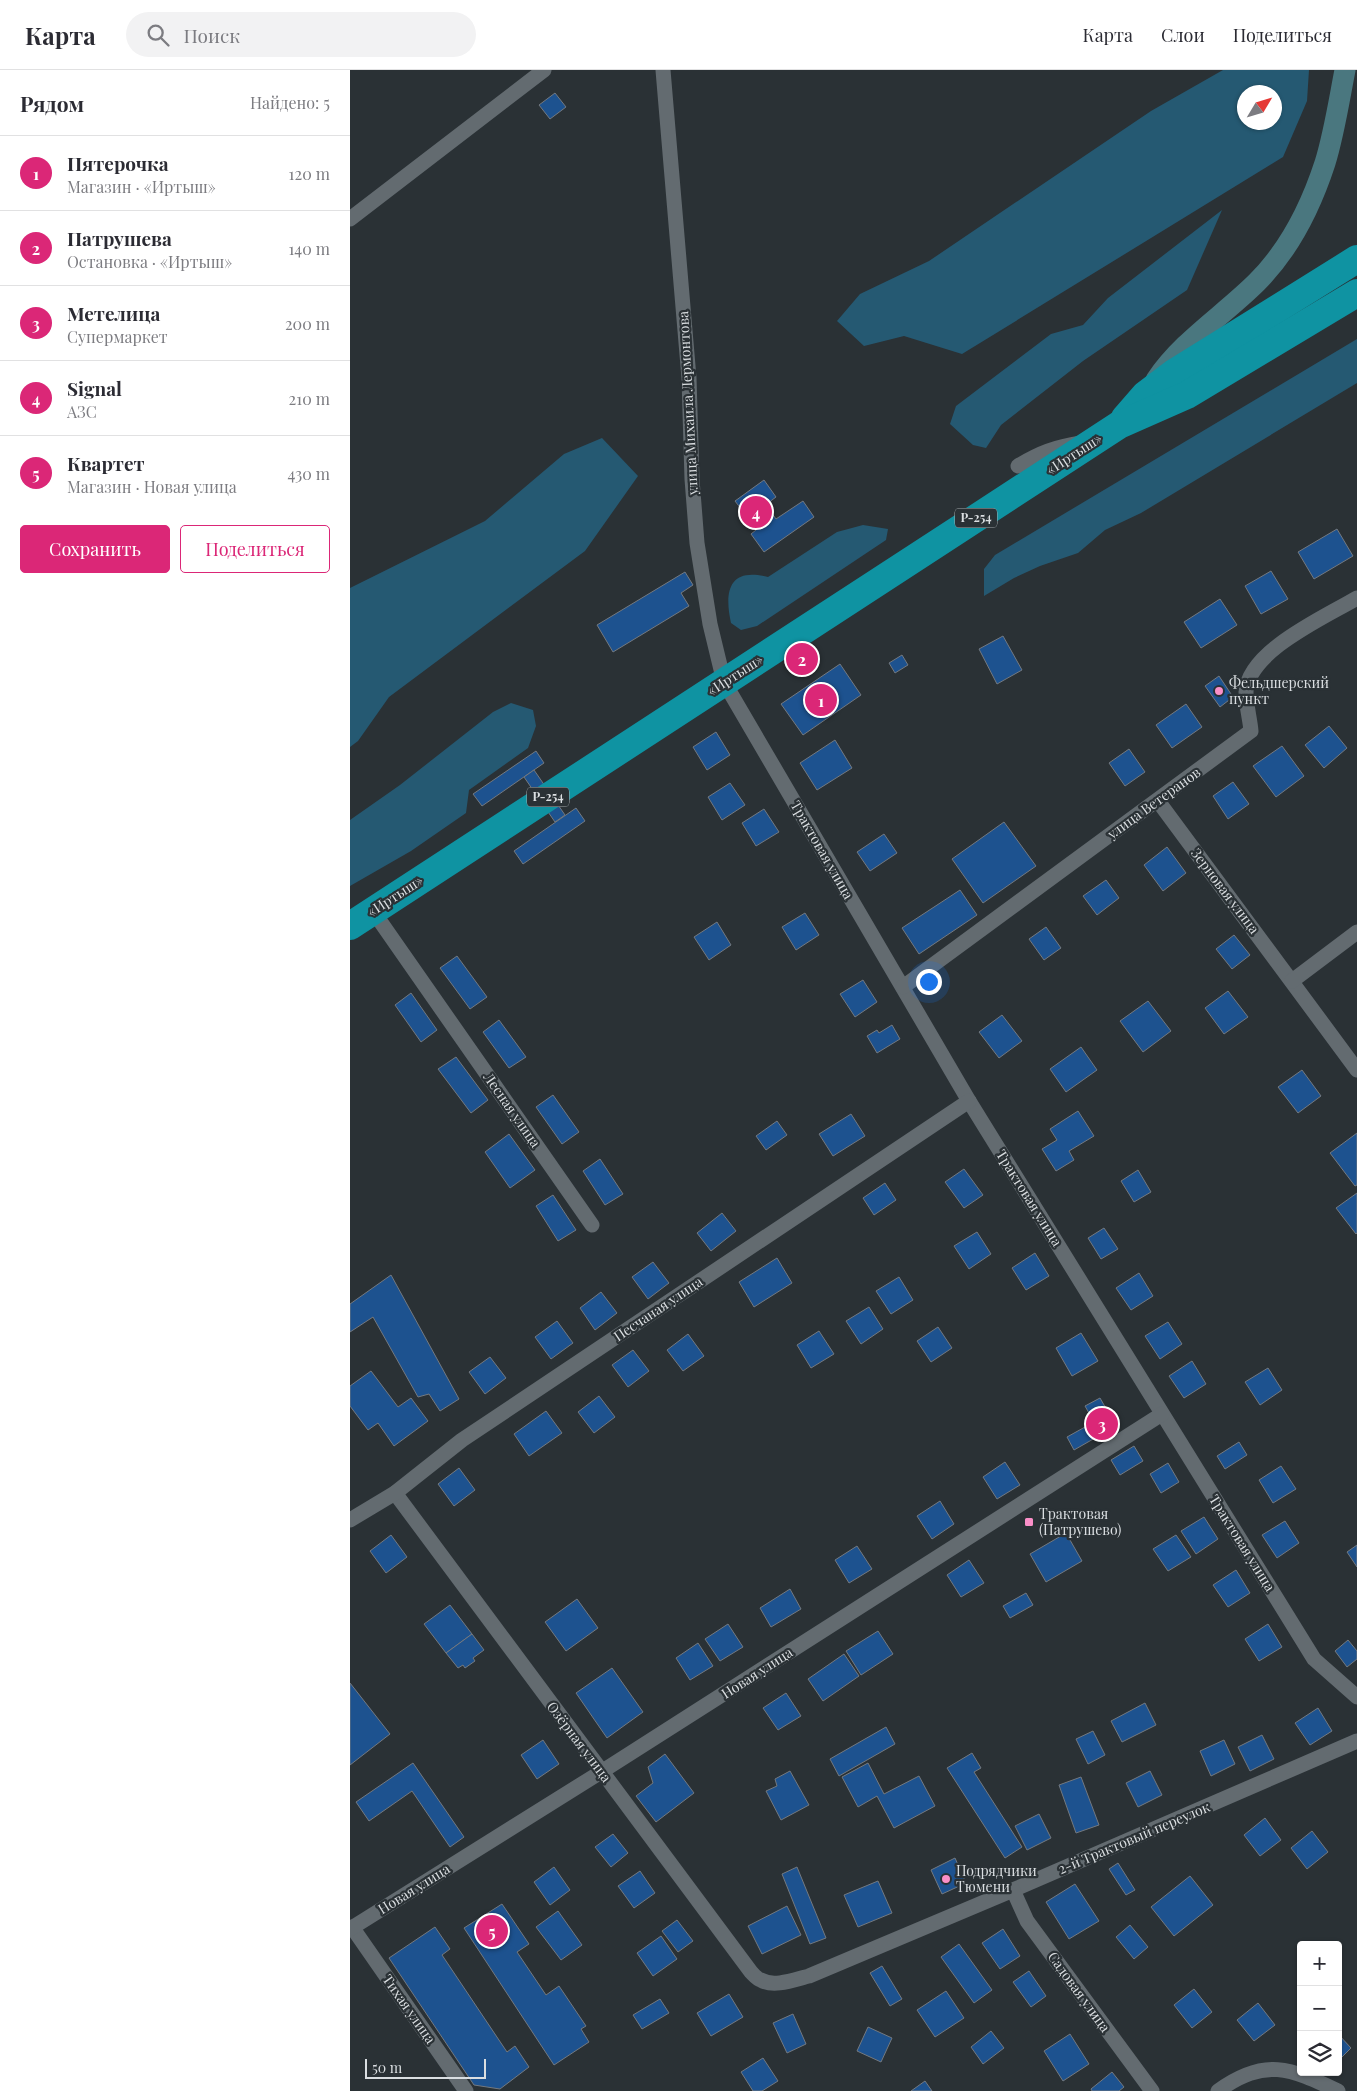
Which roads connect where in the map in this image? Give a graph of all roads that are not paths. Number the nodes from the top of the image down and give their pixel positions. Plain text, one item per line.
1 (544, 70) edge
2 (664, 70) edge
3 (1345, 70) edge
4 (350, 219) edge
5 (1357, 259) edge
6 (1357, 293) edge
7 (1145, 395) junction
8 (1119, 425) junction
9 (1095, 440) junction
10 (1018, 466) dead end
11 (1357, 598) edge
12 (724, 682) junction
13 (1158, 801) junction
14 (373, 911) junction
15 (350, 926) edge
16 (1357, 932) edge
17 (1292, 981) junction
18 (903, 987) junction
19 (1357, 1070) edge
20 (969, 1101) junction
21 (592, 1225) dead end
22 (1162, 1414) junction
23 (395, 1493) junction
24 (350, 1520) edge
25 (1357, 1697) edge
26 (1357, 1741) edge
27 (601, 1772) junction
28 (1013, 1890) junction
29 (351, 1928) edge
30 (770, 1983) joint
31 (466, 2091) edge
32 (1152, 2091) edge
33 (1218, 2091) edge
34 (1338, 2091) edge

1 - 4 street
2 - 12 street, улица Михаила Лермонтова
3 - 7 street
5 - 7 highway, «Иртыш» / Р-254
6 - 8 highway, «Иртыш» / Р-254
7 - 8 highway, «Иртыш» / Р-254
8 - 9 highway, «Иртыш» / Р-254
9 - 10 street
9 - 12 highway, «Иртыш» / Р-254
11 - 13 street, улица Ветеранов
12 - 14 highway, «Иртыш» / Р-254
12 - 18 street, Трактовая улица
13 - 17 street, Зерновая улица
13 - 18 street, улица Ветеранов
14 - 15 highway, «Иртыш» / Р-254
14 - 21 street, Лесная улица
16 - 17 street
17 - 19 street, Зерновая улица
18 - 20 street, Трактовая улица
20 - 22 street, Трактовая улица
20 - 23 street, Песчаная улица
22 - 25 street, Трактовая улица
22 - 27 street, Новая улица
23 - 24 street, Песчаная улица
23 - 27 street, Озёрная улица
26 - 28 street, 2-й Трактовый переулок
27 - 29 street, Новая улица
27 - 30 street, Озёрная улица
28 - 30 street, 2-й Трактовый переулок
28 - 32 street, Садовая улица
29 - 31 street, Тихая улица
33 - 34 street

